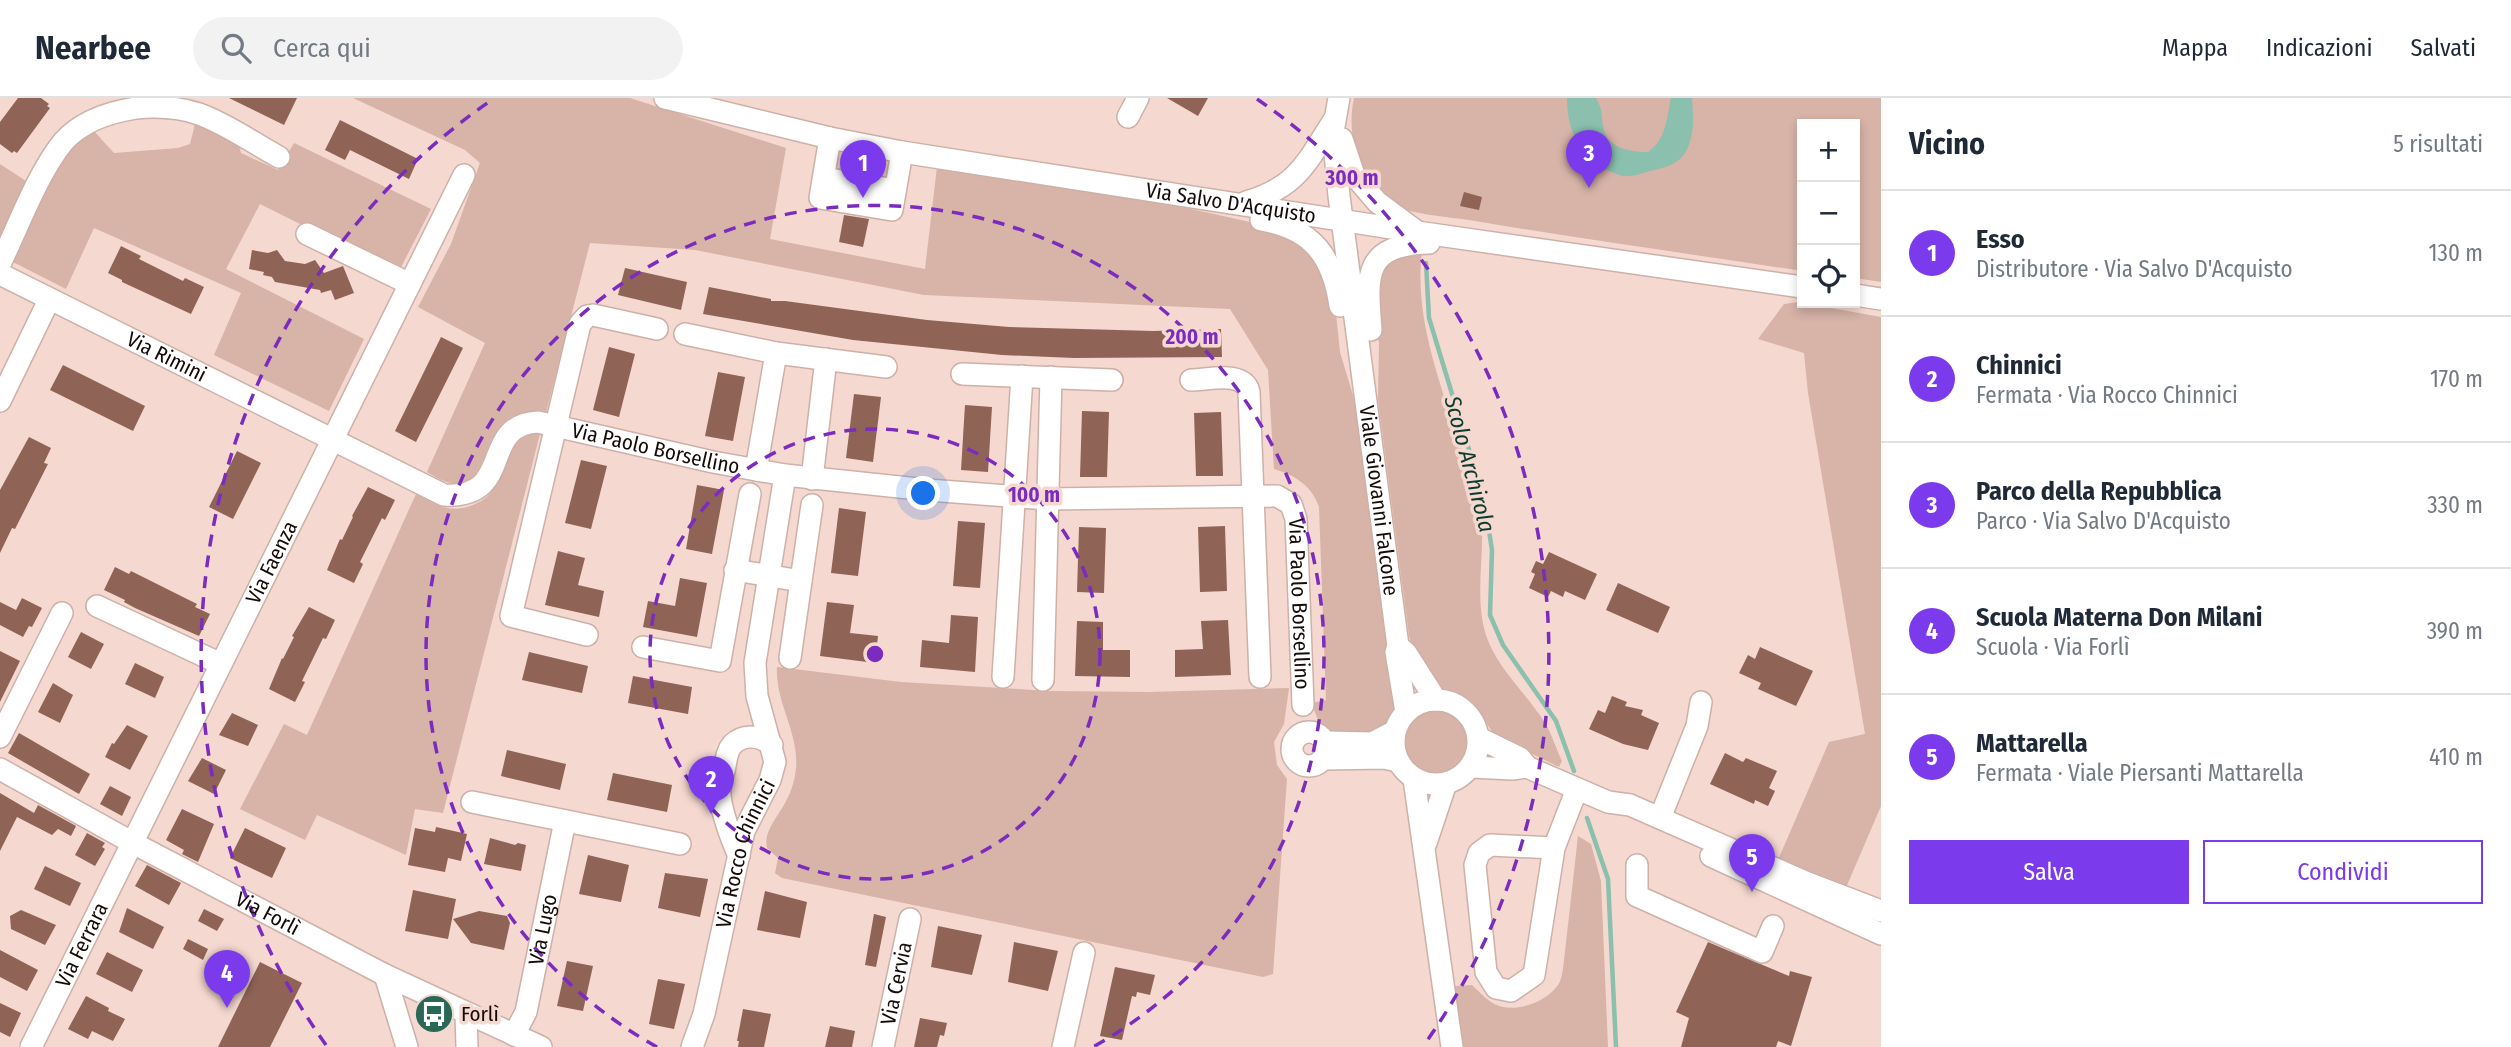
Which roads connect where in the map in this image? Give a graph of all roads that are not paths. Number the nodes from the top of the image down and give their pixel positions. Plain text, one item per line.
1 (665, 98) edge
2 (1138, 98) edge
3 (1337, 108) edge
4 (1128, 117) dead end
5 (830, 138) junction
6 (902, 152) junction
7 (279, 157) dead end
8 (464, 175) dead end
9 (1235, 203) junction
10 (1342, 221) junction
11 (1418, 232) junction
12 (307, 234) dead end
13 (1502, 244) junction
14 (0, 264) edge
15 (0, 274) edge
16 (410, 284) junction
17 (1797, 287) edge
18 (1860, 296) edge
19 (1881, 299) edge
20 (49, 300) junction
21 (657, 328) dead end
22 (685, 334) dead end
23 (776, 353) junction
24 (1361, 354) junction
25 (826, 359) junction
26 (886, 367) dead end
27 (962, 374) dead end
28 (1022, 376) junction
29 (1051, 377) junction
30 (1112, 380) dead end
31 (1191, 380) dead end
32 (0, 401) edge
33 (557, 426) junction
34 (332, 440) junction
35 (756, 470) junction
36 (785, 475) junction
37 (812, 478) junction
38 (750, 494) dead end
39 (1014, 497) junction
40 (1252, 497) junction
41 (1048, 499) junction
42 (812, 505) dead end
43 (735, 570) junction
44 (768, 577) junction
45 (801, 581) junction
46 (97, 606) dead end
47 (62, 613) dead end
48 (587, 635) dead end
49 (1398, 646) junction
50 (643, 647) dead end
51 (790, 658) dead end
52 (221, 664) junction
53 (1003, 677) dead end
54 (1260, 677) dead end
55 (1043, 680) dead end
56 (1436, 700) junction
57 (1701, 702) dead end
58 (1303, 705) junction
59 (1406, 712) junction
60 (1395, 731) junction
61 (0, 737) edge
62 (1296, 737) junction
63 (1479, 738) junction
64 (772, 745) junction
65 (1323, 746) junction
66 (1398, 761) junction
67 (725, 767) junction
68 (1471, 767) junction
69 (1527, 767) junction
70 (0, 769) edge
71 (1414, 779) junction
72 (1446, 783) junction
73 (1577, 789) junction
74 (472, 802) dead end
75 (1608, 802) junction
76 (1660, 818) junction
77 (565, 821) junction
78 (744, 831) junction
79 (133, 843) junction
80 (680, 844) dead end
81 (1425, 845) junction
82 (1554, 848) junction
83 (739, 856) junction
84 (1637, 864) dead end
85 (1881, 911) edge
86 (910, 919) dead end
87 (1773, 926) dead end
88 (1881, 934) edge
89 (1083, 953) dead end
90 (385, 975) junction
91 (466, 1014) junction
92 (514, 1035) junction
93 (31, 1047) edge
94 (407, 1047) edge
95 (467, 1047) edge
96 (541, 1047) edge
97 (692, 1047) edge
98 (883, 1047) edge
99 (1063, 1047) edge
100 (1452, 1047) edge

1 - 5 street, Via Salvo D'Acquisto
2 - 4 street
3 - 9 street
3 - 10 street, Viale Giovanni Falcone
3 - 11 street
5 - 6 street, Via Salvo D'Acquisto
5 - 6 street
6 - 9 street, Via Salvo D'Acquisto
7 - 14 street
8 - 16 street, Via Faenza
9 - 10 street, Via Salvo D'Acquisto
9 - 24 street, Viale Giovanni Falcone
10 - 11 street, Via Salvo D'Acquisto
10 - 24 street, Viale Giovanni Falcone
11 - 13 street, Via Salvo D'Acquisto
12 - 16 street
13 - 17 street, Via Salvo D'Acquisto
13 - 24 street, Viale Giovanni Falcone
15 - 20 street, Via Rimini
16 - 34 street, Via Faenza
18 - 19 street
20 - 32 street
20 - 34 street, Via Rimini
21 - 33 street, Via Paolo Borsellino
22 - 23 street
23 - 25 street
23 - 35 street, Via Paolo Borsellino
24 - 49 street, Viale Giovanni Falcone
25 - 26 street
25 - 37 street
27 - 28 street
28 - 29 street
28 - 39 street
29 - 30 street
29 - 41 street
31 - 40 street, Via Paolo Borsellino
33 - 34 street, Via Paolo Borsellino
33 - 35 street, Via Paolo Borsellino
33 - 48 street, Via Paolo Borsellino
34 - 52 street, Via Faenza
35 - 36 street, Via Paolo Borsellino
36 - 37 street, Via Paolo Borsellino
36 - 44 street, Via Rocco Chinnici
37 - 39 street, Via Paolo Borsellino
38 - 43 street, Via Paolo Borsellino
39 - 41 street, Via Paolo Borsellino
39 - 53 street
40 - 41 street, Via Paolo Borsellino
40 - 54 street, Via Paolo Borsellino
40 - 58 street, Via Paolo Borsellino
41 - 55 street
42 - 45 street
43 - 44 street
43 - 50 street, Via Paolo Borsellino
44 - 45 street
44 - 64 street, Via Rocco Chinnici
45 - 51 street
46 - 52 street
47 - 61 street
49 - 56 street
49 - 59 street, Viale Giovanni Falcone
52 - 79 street, Via Faenza
56 - 59 street
56 - 63 street
57 - 76 street
58 - 62 street
58 - 65 street
59 - 60 street
60 - 65 street
60 - 66 street
62 - 65 street
62 - 65 street
63 - 68 street
63 - 69 street
64 - 67 street
64 - 78 street, Via Rocco Chinnici
65 - 66 street
66 - 71 street
67 - 78 street
67 - 83 street
68 - 69 street
68 - 72 street
69 - 73 street
70 - 79 street, Via Forlì
71 - 72 street
71 - 81 street
72 - 81 street
73 - 75 street
73 - 82 street
74 - 77 street
75 - 76 street
75 - 88 street
76 - 85 street
77 - 80 street
77 - 92 street, Via Lugo
78 - 83 street, Via Rocco Chinnici
79 - 90 street, Via Forlì
79 - 93 street, Via Ferrara
81 - 100 street
82 - 82 street
83 - 97 street, Via Rocco Chinnici
84 - 87 street
86 - 98 street, Via Cervia
89 - 99 street
90 - 91 street, Via Forlì
90 - 94 street
91 - 92 street, Via Forlì
91 - 95 street
92 - 96 street, Via Forlì

